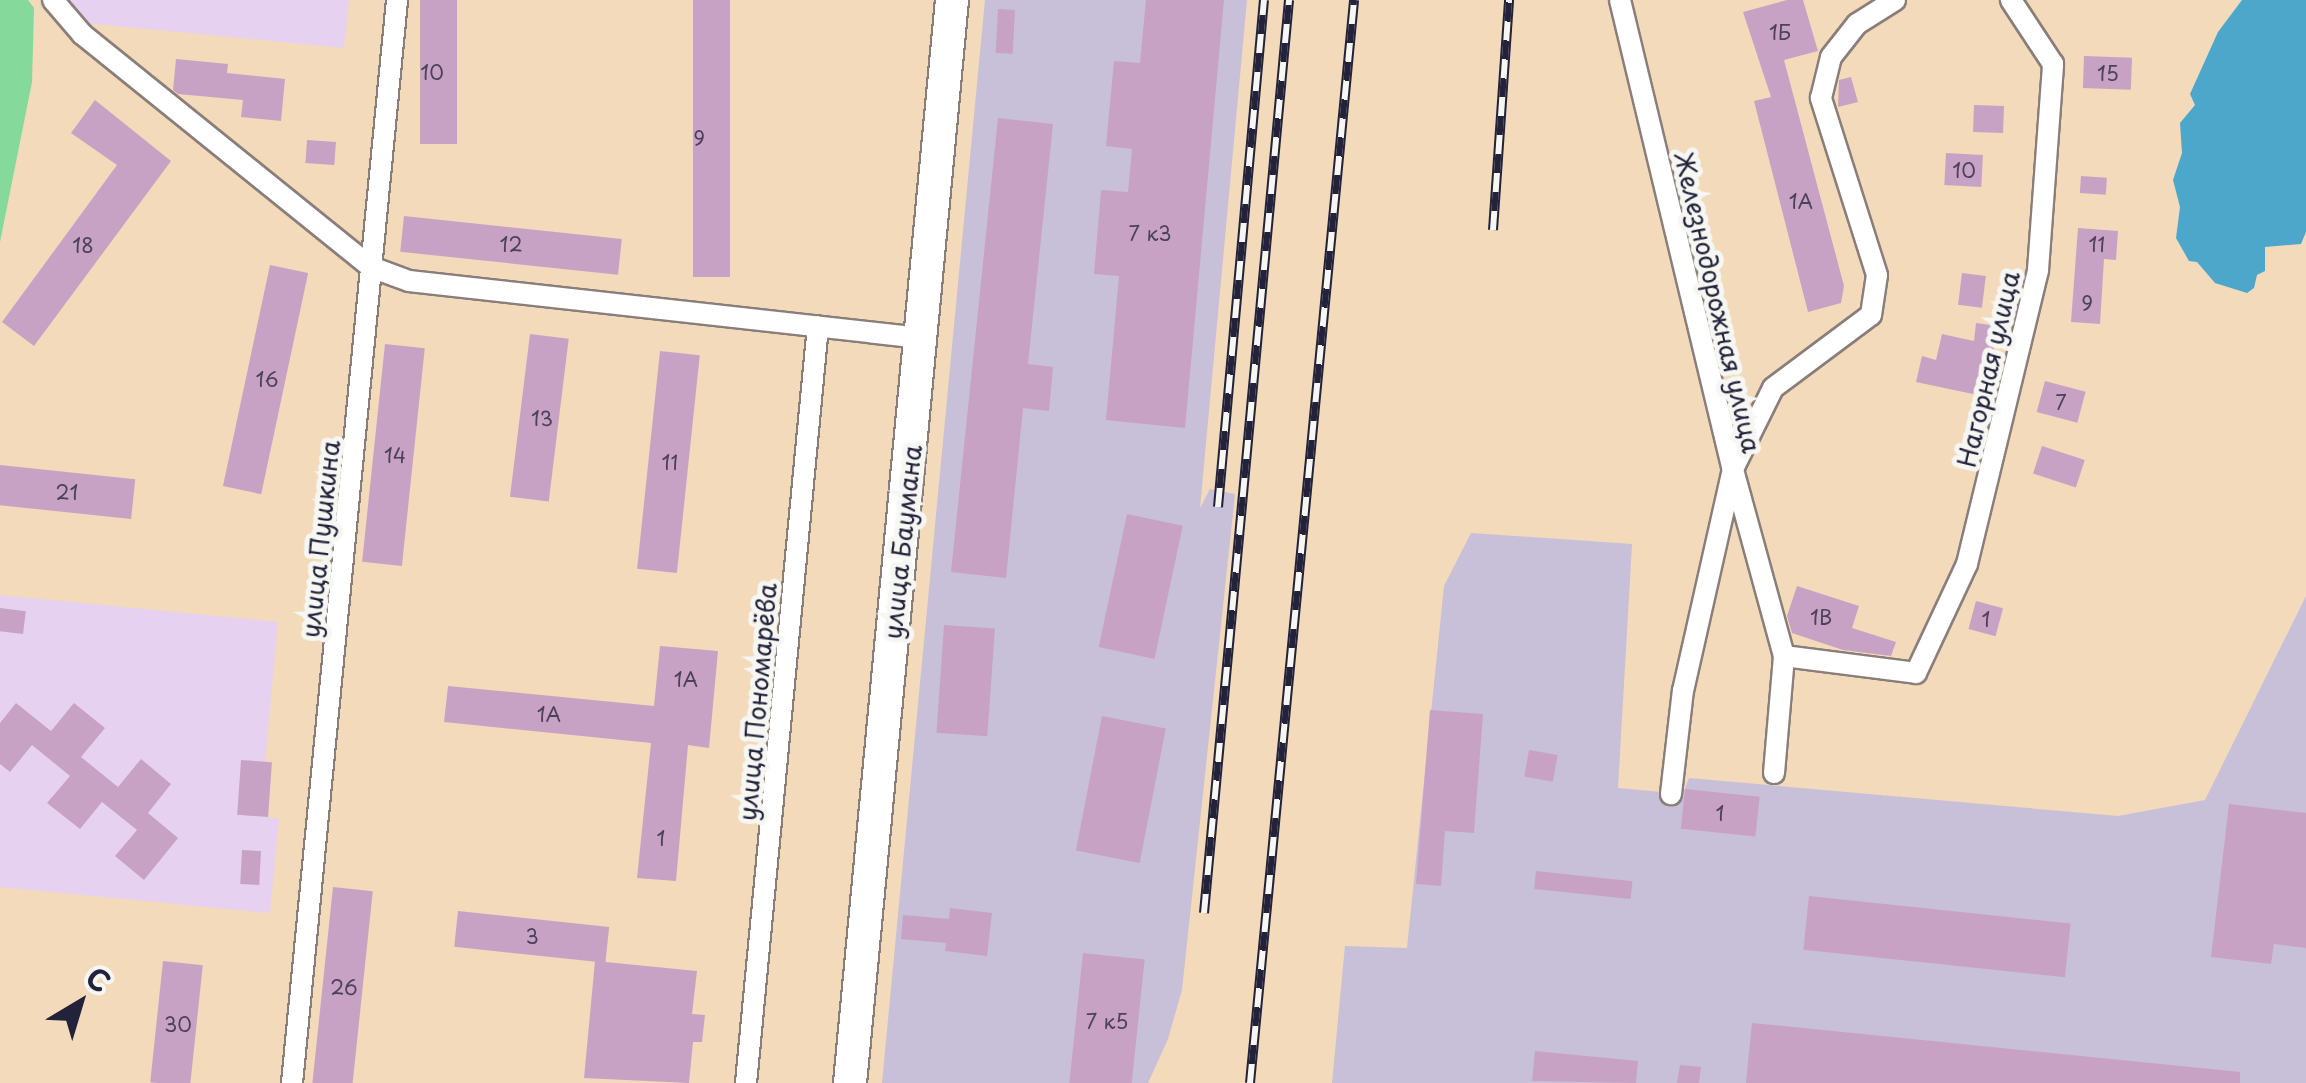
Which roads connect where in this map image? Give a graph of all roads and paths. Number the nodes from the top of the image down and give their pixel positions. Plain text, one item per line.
1 (53, 0) edge
2 (397, 0) edge
3 (952, 0) edge
4 (1620, 0) edge
5 (1895, 0) edge
6 (2012, 0) edge
7 (371, 267) junction
8 (818, 326) junction
9 (921, 338) junction
10 (1733, 469) junction
11 (1784, 656) junction
12 (1774, 773) dead end
13 (1672, 794) dead end
14 (292, 1083) edge
15 (746, 1083) edge
16 (850, 1083) edge

1 - 7 street
2 - 7 street, улица Пушкина
3 - 9 main road, улица Баумана
4 - 10 street, Железнодорожная улица
5 - 10 street
6 - 11 street, Нагорная улица
7 - 8 street
7 - 14 street, улица Пушкина
8 - 9 street
8 - 15 street, улица Пономарёва
9 - 16 main road, улица Баумана
10 - 11 street
10 - 13 street, Железнодорожная улица
11 - 12 street

